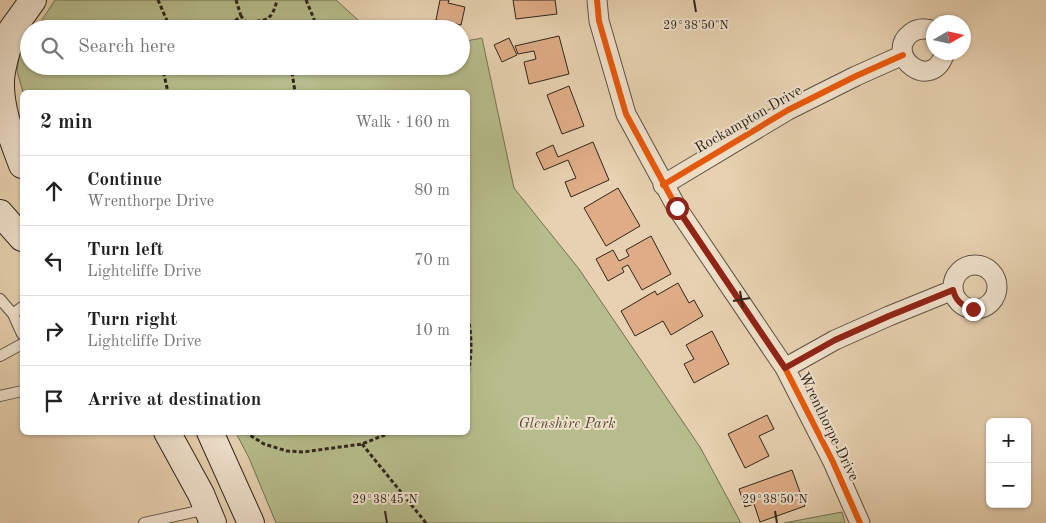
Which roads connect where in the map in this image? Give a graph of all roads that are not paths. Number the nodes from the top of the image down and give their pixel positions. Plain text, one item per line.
1 (33, 0) edge
2 (597, 0) edge
3 (926, 29) edge
4 (4, 37) edge
5 (903, 55) junction
6 (943, 60) edge
7 (0, 156) edge
8 (20, 160) edge
9 (20, 175) edge
10 (663, 185) junction
11 (0, 213) edge
12 (20, 236) edge
13 (953, 290) dead end
14 (0, 299) edge
15 (20, 309) edge
16 (13, 314) junction
17 (20, 330) edge
18 (20, 345) edge
19 (0, 356) edge
20 (785, 368) junction
21 (20, 391) edge
22 (0, 396) edge
23 (169, 435) edge
24 (211, 435) edge
25 (210, 516) edge
26 (144, 523) edge
27 (251, 523) edge
28 (860, 523) edge

1 - 4 main road
2 - 10 street, Wrenthorpe Drive
3 - 5 street
4 - 8 main road
5 - 6 street
5 - 10 street, Rockampton Drive
7 - 9 main road
10 - 20 street, Wrenthorpe Drive
11 - 12 main road
13 - 20 street
14 - 16 lane
15 - 16 lane
16 - 17 lane
18 - 19 lane
20 - 28 street, Wrenthorpe Drive
21 - 22 lane
23 - 25 main road
24 - 27 main road
25 - 26 lane

